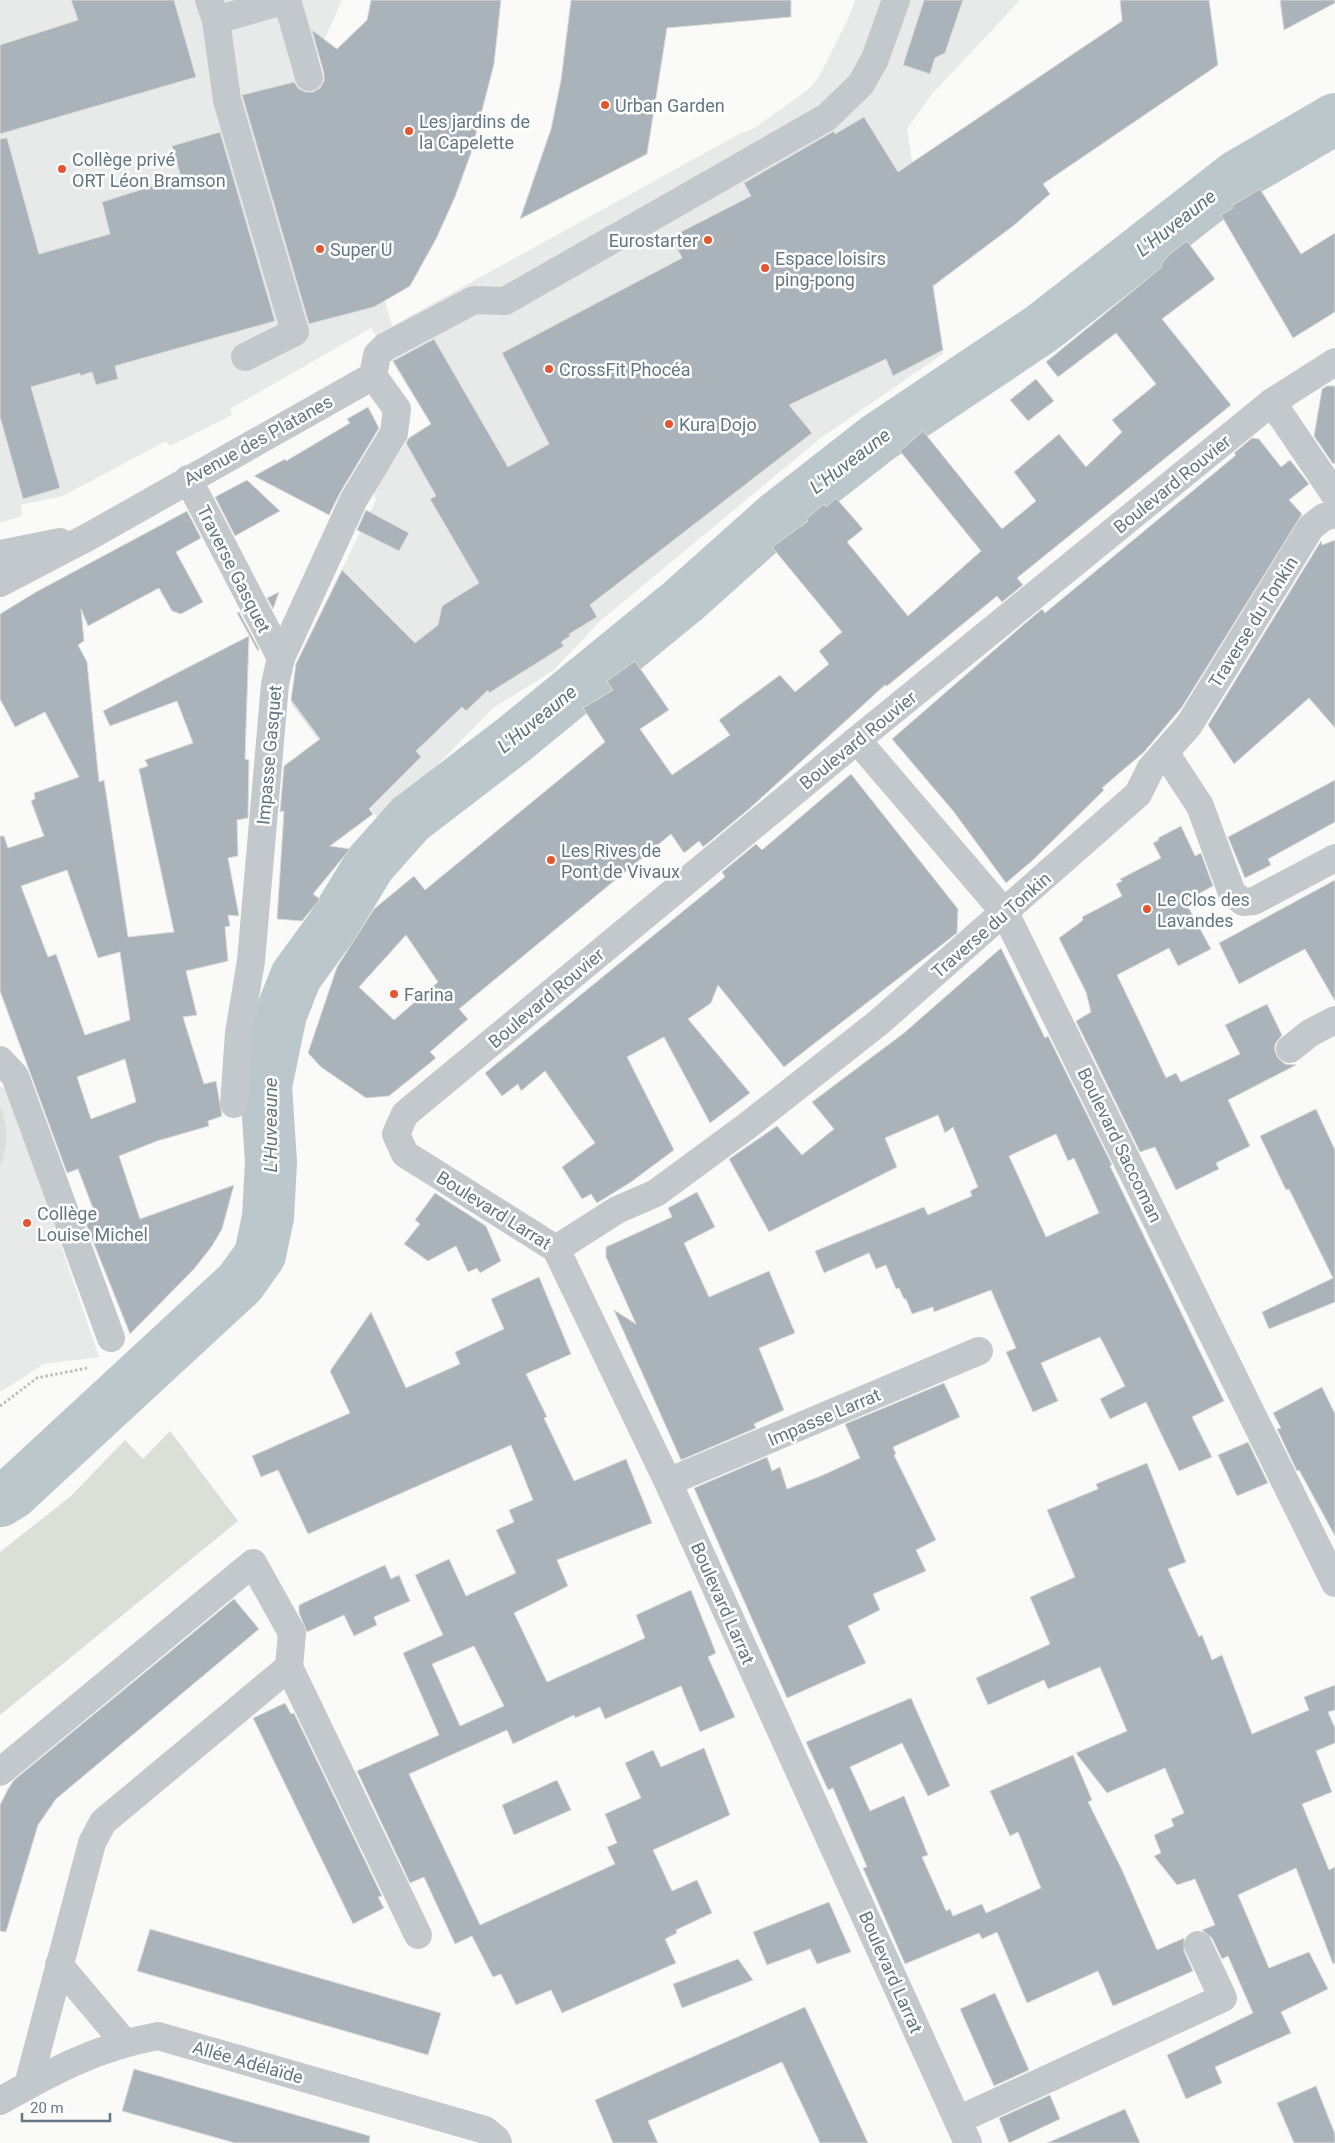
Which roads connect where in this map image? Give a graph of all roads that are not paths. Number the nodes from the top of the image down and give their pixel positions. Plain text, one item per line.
1 (287, 0) edge
2 (896, 0) edge
3 (212, 10) edge
4 (309, 78) dead end
5 (245, 357) dead end
6 (1335, 362) edge
7 (373, 376) junction
8 (1272, 402) junction
9 (188, 479) junction
10 (1335, 494) edge
11 (1335, 514) edge
12 (88, 537) junction
13 (0, 554) edge
14 (0, 583) edge
15 (281, 658) junction
16 (857, 740) junction
17 (1166, 754) junction
18 (1335, 858) edge
19 (1005, 913) junction
20 (1335, 1020) edge
21 (1290, 1049) dead end
22 (0, 1060) edge
23 (234, 1104) dead end
24 (396, 1134) joint
25 (556, 1249) junction
26 (111, 1338) dead end
27 (979, 1351) dead end
28 (668, 1482) junction
29 (1335, 1582) edge
30 (289, 1667) junction
31 (0, 1772) edge
32 (418, 1935) dead end
33 (1198, 1945) dead end
34 (59, 1965) junction
35 (124, 2042) junction
36 (28, 2085) junction
37 (0, 2101) edge
38 (963, 2132) edge
39 (498, 2143) edge

1 - 3 street
1 - 4 street
2 - 7 street
3 - 5 street
6 - 8 street, Boulevard Rouvier
7 - 9 street, Avenue des Platanes
7 - 15 street, Impasse Gasquet
8 - 10 street
8 - 16 street, Boulevard Rouvier
9 - 12 street, Avenue des Platanes
9 - 15 street, Traverse Gasquet
11 - 17 street, Traverse du Tonkin
12 - 13 street, Avenue des Platanes
12 - 14 street, Avenue des Platanes
15 - 23 street, Impasse Gasquet
16 - 19 street, Boulevard Saccoman
16 - 24 street, Boulevard Rouvier
17 - 18 street
17 - 19 street, Traverse du Tonkin
19 - 25 street, Traverse du Tonkin
19 - 29 street, Boulevard Saccoman
20 - 21 street
22 - 26 street
24 - 25 street, Boulevard Larrat
25 - 28 street, Boulevard Larrat
27 - 28 street, Impasse Larrat
28 - 38 street, Boulevard Larrat
30 - 31 street
30 - 32 street
30 - 34 street
33 - 38 street
34 - 35 street
34 - 36 street
35 - 36 street, Allée Adélaïde
35 - 39 street, Allée Adélaïde
36 - 37 street, Allée Adélaïde

